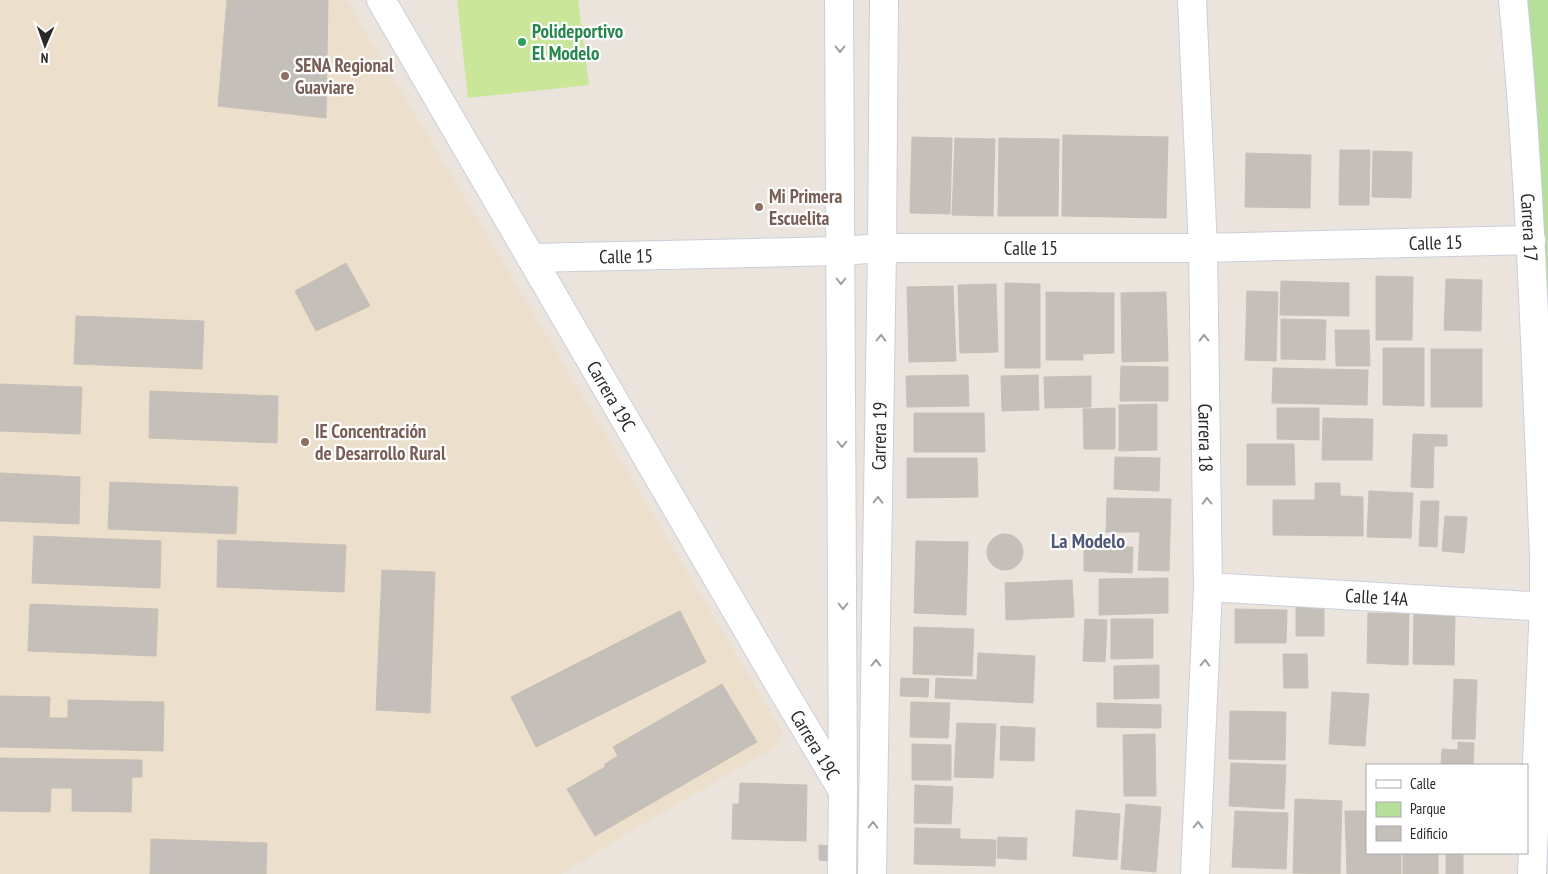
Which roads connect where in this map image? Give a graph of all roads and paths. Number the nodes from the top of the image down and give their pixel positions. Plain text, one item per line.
1 (381, 0) edge
2 (839, 0) edge
3 (884, 0) edge
4 (1192, 0) edge
5 (1513, 0) edge
6 (1531, 240) junction
7 (882, 248) junction
8 (1203, 248) junction
9 (841, 251) junction
10 (531, 258) junction
11 (1208, 586) junction
12 (1546, 606) edge
13 (843, 791) junction
14 (842, 874) edge
15 (872, 874) edge
16 (1196, 874) edge
17 (1532, 874) edge

1 - 10 street, Carrera 19C
2 -> 9 street, Carrera 19
3 - 7 street, Carrera 19
4 - 8 street, Carrera 18
5 - 6 street, Carrera 17
6 - 8 street, Calle 15
6 - 12 street, Carrera 17
7 - 8 street, Calle 15
7 - 9 street, Calle 15
15 -> 7 street, Carrera 19
11 -> 8 street, Carrera 18
9 - 10 street, Calle 15
9 -> 13 street, Carrera 19
10 - 13 street, Carrera 19C
11 - 12 street, Calle 14A
16 -> 11 street, Carrera 18
12 - 17 street, Carrera 17
13 - 14 street, Carrera 19

